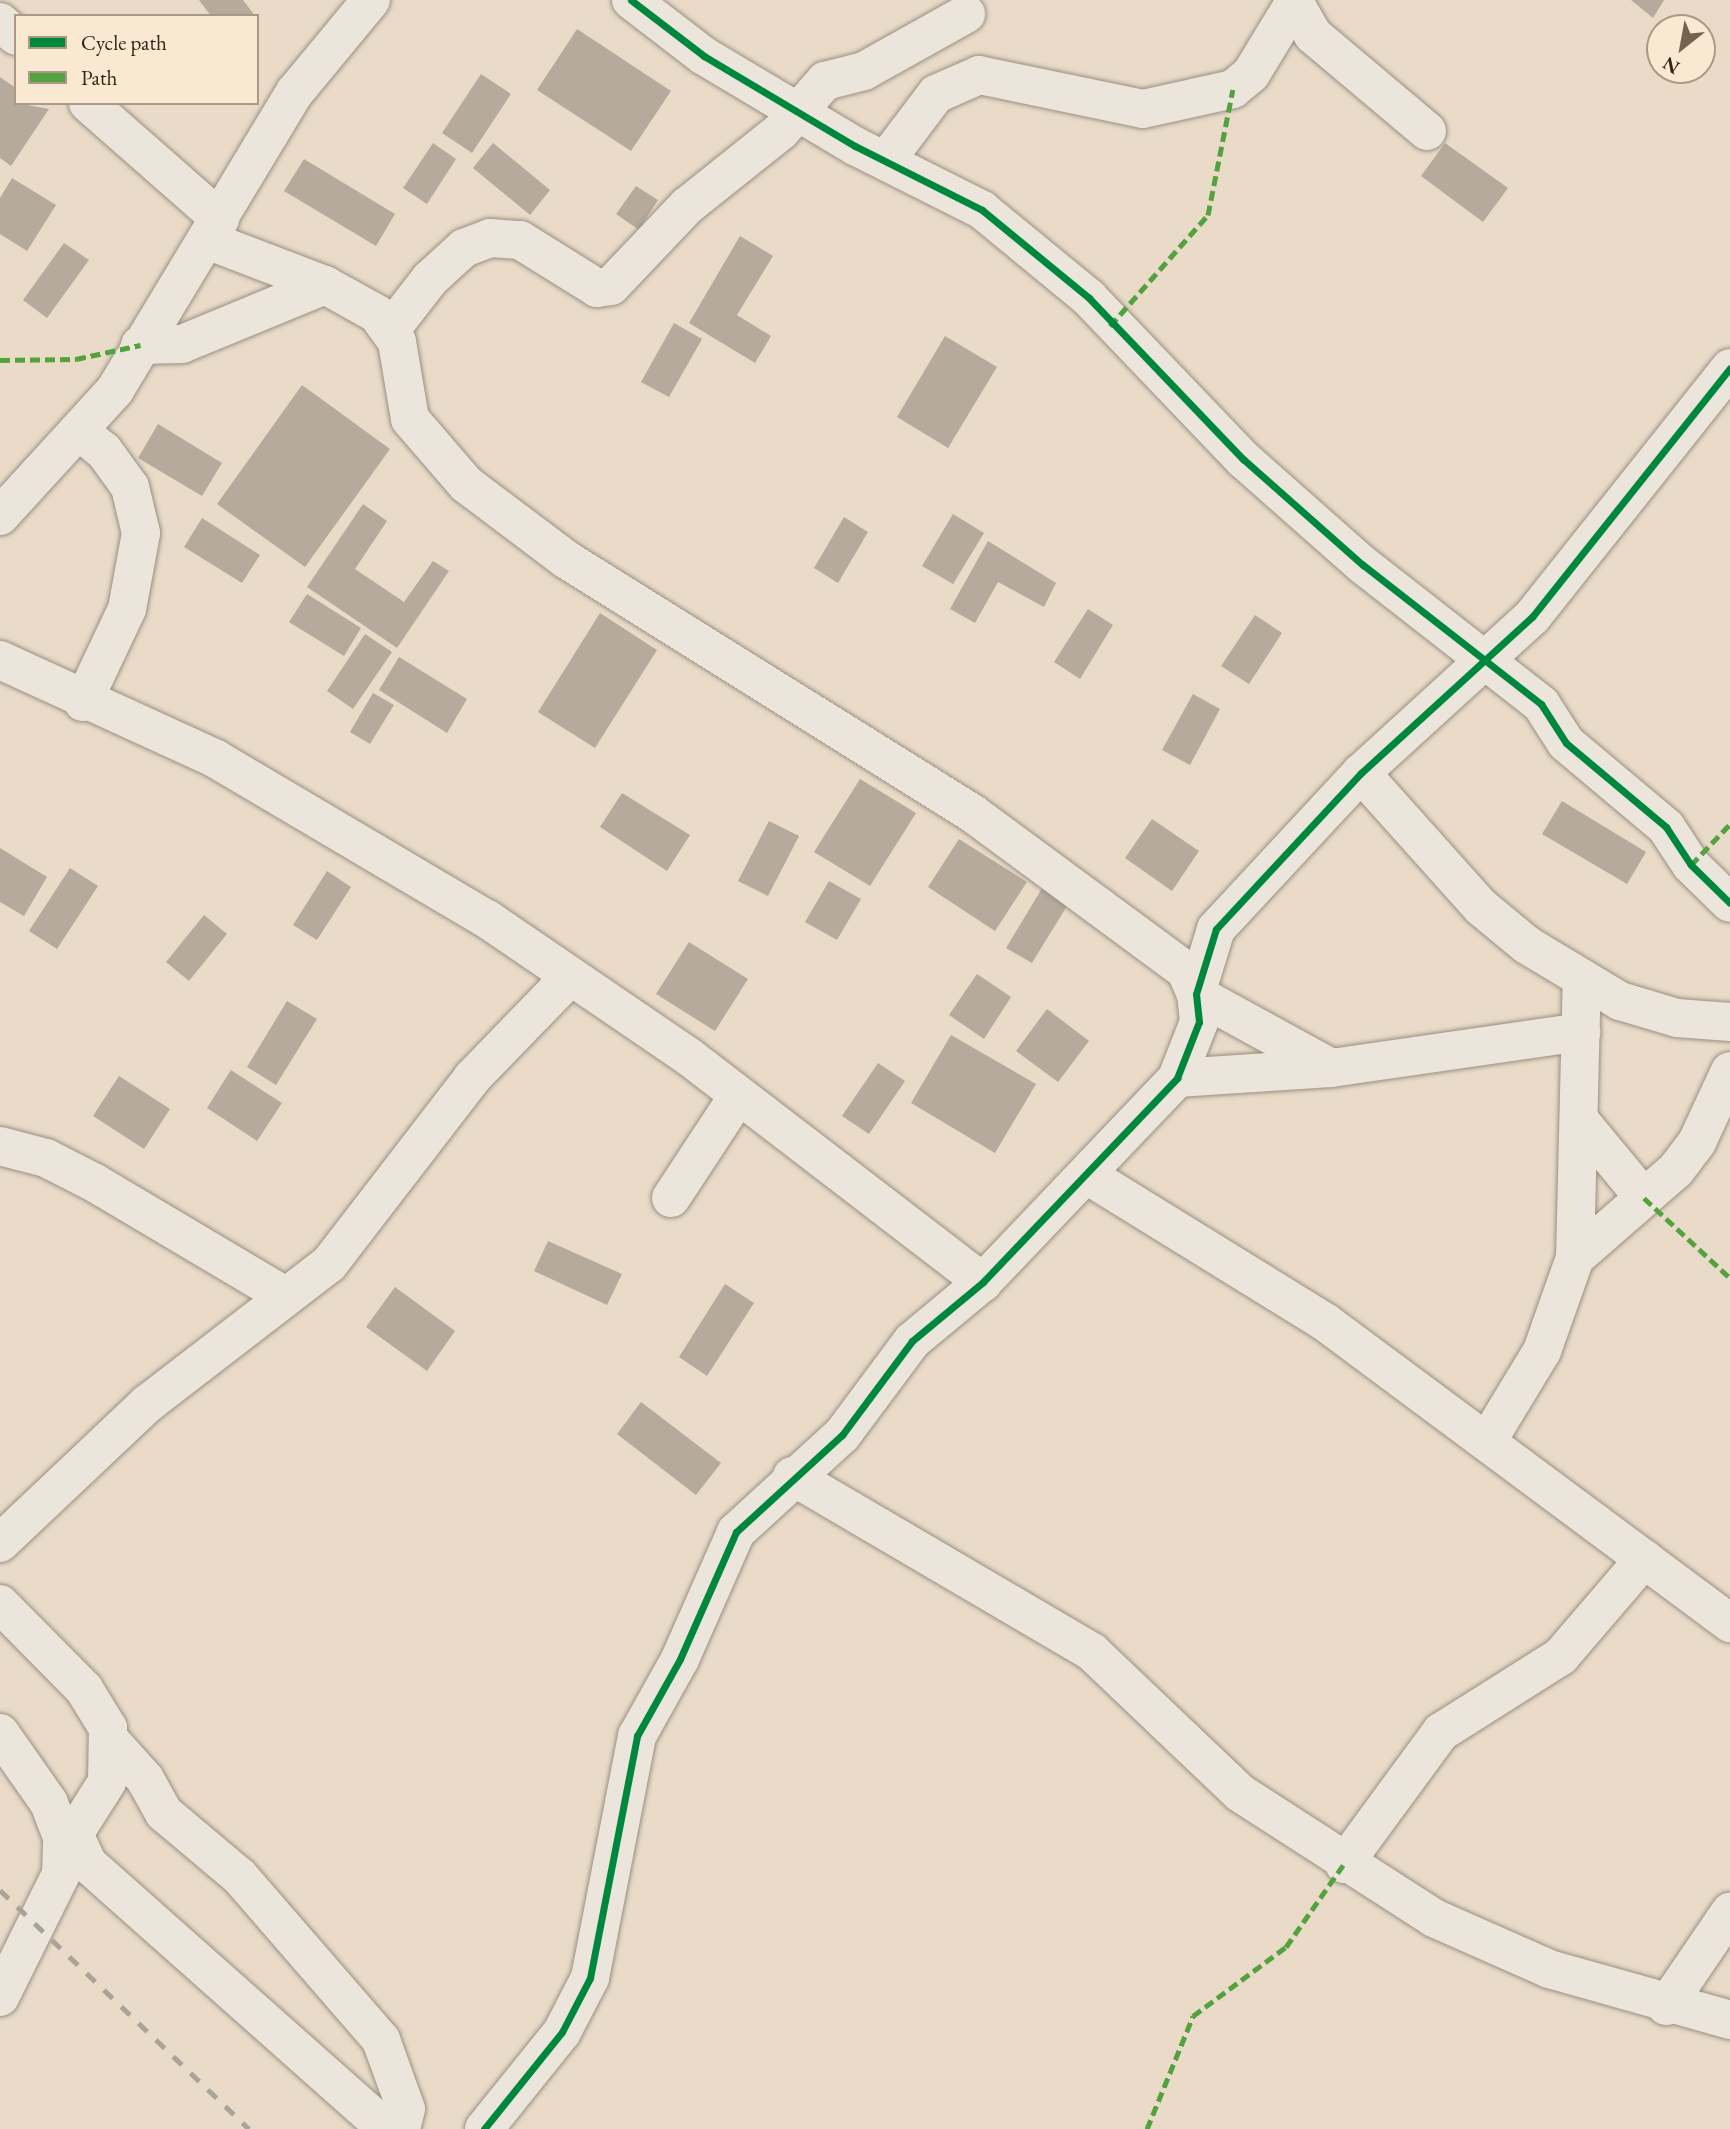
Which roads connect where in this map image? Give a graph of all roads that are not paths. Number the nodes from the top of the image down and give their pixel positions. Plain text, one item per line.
1 (371, 0) edge
2 (631, 0) edge
3 (1294, 1) edge
4 (972, 7) edge
5 (0, 22) edge
6 (14, 34) edge
7 (936, 94) junction
8 (90, 105) edge
9 (795, 110) junction
10 (1427, 131) dead end
11 (887, 159) junction
12 (213, 229) junction
13 (326, 285) junction
14 (392, 328) junction
15 (140, 345) junction
16 (1730, 368) edge
17 (79, 431) junction
18 (0, 516) edge
19 (1483, 655) junction
20 (0, 660) edge
21 (83, 702) junction
22 (1362, 773) junction
23 (1730, 903) edge
24 (1582, 978) junction
25 (568, 979) junction
26 (1196, 994) junction
27 (1730, 1022) edge
28 (1581, 1031) junction
29 (1331, 1068) junction
30 (1730, 1071) edge
31 (1178, 1078) junction
32 (738, 1096) junction
33 (1582, 1123) junction
34 (0, 1146) edge
35 (1087, 1175) junction
36 (671, 1198) dead end
37 (1644, 1198) junction
38 (1575, 1258) junction
39 (983, 1282) junction
40 (284, 1295) junction
41 (1488, 1440) junction
42 (792, 1476) junction
43 (0, 1543) edge
44 (1644, 1559) junction
45 (0, 1604) edge
46 (1730, 1623) edge
47 (0, 1733) edge
48 (109, 1740) junction
49 (68, 1835) junction
50 (1344, 1864) junction
51 (1730, 1912) edge
52 (0, 1997) edge
53 (1666, 2006) junction
54 (1730, 2020) edge
55 (387, 2129) edge
56 (401, 2129) edge
57 (484, 2129) edge

1 - 12 street
2 - 9 street
3 - 7 street
3 - 10 street
4 - 7 street
4 - 9 street
5 - 6 street
7 - 11 street
8 - 12 street
9 - 11 street
9 - 14 street
11 - 19 street
12 - 13 street
12 - 15 street
13 - 14 street
13 - 15 street
14 - 26 street
15 - 17 street
16 - 19 street
17 - 18 street
17 - 21 street
19 - 22 street
19 - 23 street
20 - 21 street
21 - 25 street
22 - 24 street
22 - 26 street
24 - 27 street
24 - 28 street
25 - 32 street
25 - 40 street
26 - 29 street
26 - 31 street
28 - 29 street
28 - 33 street
29 - 31 street
30 - 37 street
31 - 35 street
32 - 36 street
32 - 39 street
33 - 37 street
33 - 38 street
34 - 40 street
35 - 39 street
35 - 41 street
37 - 38 street
38 - 41 street
39 - 42 street
40 - 43 street
41 - 44 street
42 - 50 street
42 - 57 street
44 - 46 street
44 - 50 street
45 - 48 street
47 - 49 street
48 - 49 street
48 - 56 street
49 - 52 street
49 - 55 street
50 - 53 street
51 - 53 street
53 - 54 street

